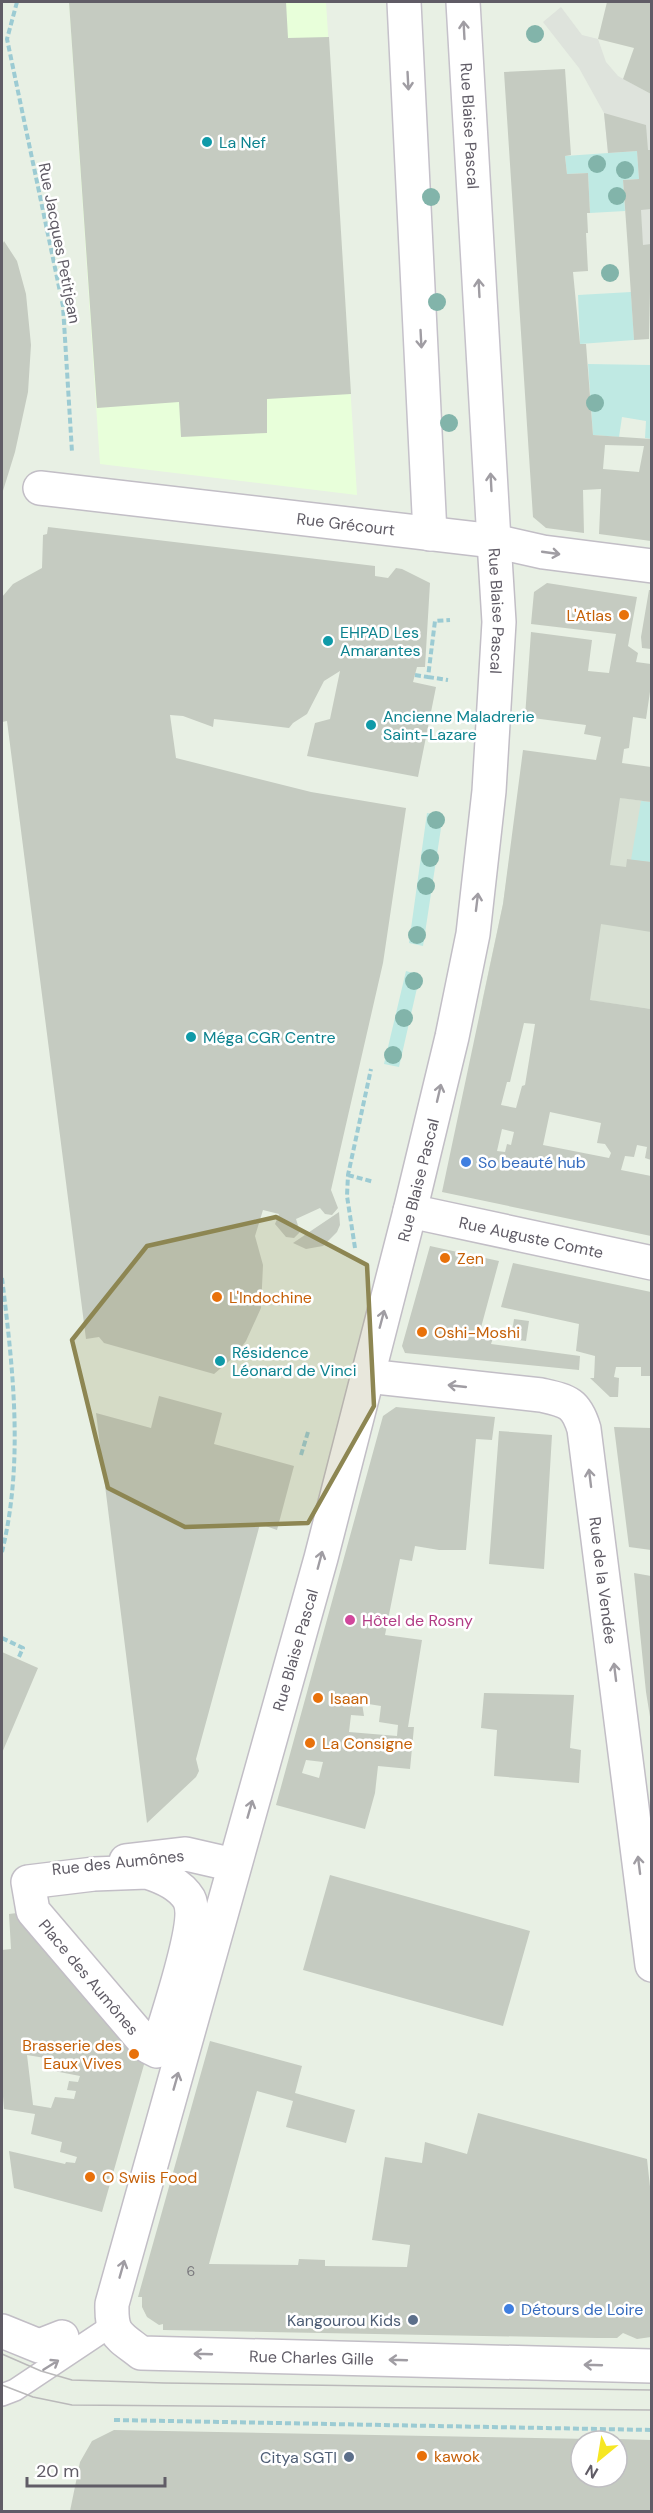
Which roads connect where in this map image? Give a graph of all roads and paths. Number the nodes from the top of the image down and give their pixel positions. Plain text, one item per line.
1 (17, 2) edge
2 (404, 2) edge
3 (463, 2) edge
4 (40, 488) dead end
5 (74, 492) junction
6 (430, 534) junction
7 (494, 541) junction
8 (651, 566) edge
9 (450, 620) dead end
10 (415, 675) dead end
11 (428, 677) junction
12 (448, 680) dead end
13 (371, 1069) dead end
14 (348, 1175) junction
15 (374, 1182) dead end
16 (410, 1212) junction
17 (356, 1245) dead end
18 (651, 1263) edge
19 (2, 1278) edge
20 (367, 1376) junction
21 (2, 1552) edge
22 (2, 1638) edge
23 (18, 1659) dead end
24 (234, 1865) junction
25 (2, 1875) edge
26 (651, 1965) edge
27 (149, 2048) joint
28 (111, 2326) junction
29 (2, 2331) edge
30 (62, 2337) dead end
31 (651, 2366) edge
32 (2, 2395) edge
33 (114, 2420) dead end
34 (651, 2430) edge

1 - 5 path, Rue Jacques Petitjean
2 -> 6 street
7 -> 3 street, Rue Blaise Pascal
4 - 5 street, Rue Grécourt
5 - 6 street, Rue Grécourt
6 - 7 street, Rue Grécourt
7 -> 8 street, Rue Grécourt
16 -> 7 street, Rue Blaise Pascal
9 - 11 path
10 - 11 path
11 - 12 path
13 - 14 path
14 - 15 path
14 - 17 path
16 - 18 street, Rue Auguste Comte
20 -> 16 street, Rue Blaise Pascal
19 - 21 path
24 -> 20 street, Rue Blaise Pascal
26 -> 20 street, Rue de la Vendée
22 - 23 path
24 - 25 street, Rue des Aumônes
28 -> 24 street, Rue Blaise Pascal
27 - 27 street, Place des Aumônes
31 -> 28 street, Rue Charles Gille
32 -> 28 lane
29 - 30 street
33 - 34 path

